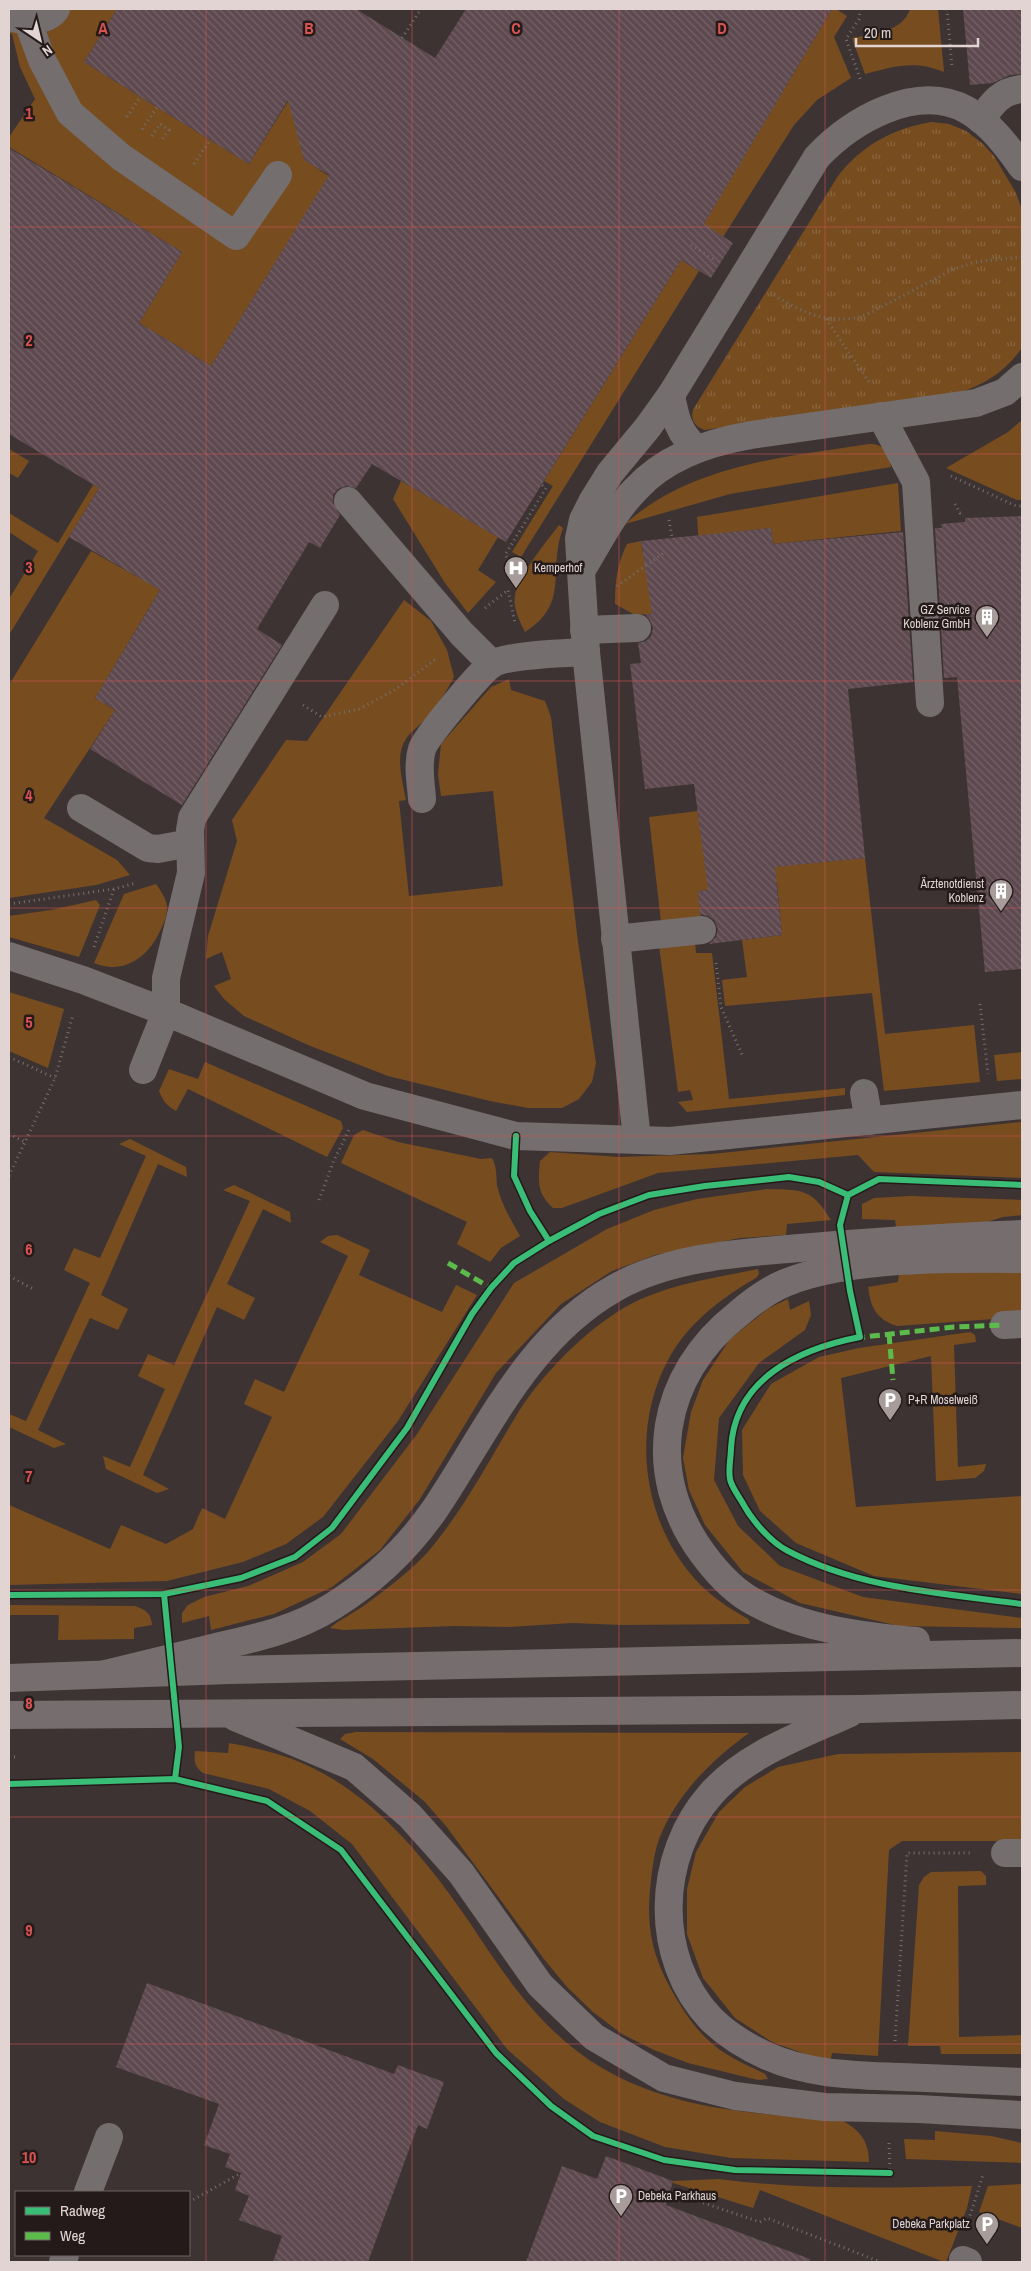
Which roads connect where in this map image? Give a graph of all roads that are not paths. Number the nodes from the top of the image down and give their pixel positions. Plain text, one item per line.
1 (56, 9) edge
2 (18, 20) edge
3 (1022, 89) edge
4 (981, 120) junction
5 (1022, 167) edge
6 (278, 175) dead end
7 (1022, 377) edge
8 (671, 395) junction
9 (881, 416) junction
10 (697, 449) junction
11 (348, 501) dead end
12 (581, 572) junction
13 (325, 605) dead end
14 (637, 628) dead end
15 (585, 641) junction
16 (492, 664) junction
17 (930, 703) dead end
18 (422, 798) dead end
19 (81, 808) dead end
20 (190, 844) junction
21 (699, 931) road end
22 (615, 939) junction
23 (9, 956) edge
24 (166, 1012) junction
25 (144, 1070) dead end
26 (864, 1092) dead end
27 (1022, 1106) edge
28 (869, 1121) junction
29 (637, 1140) junction
30 (1022, 1234) edge
31 (896, 1251) junction
32 (1022, 1259) edge
33 (1022, 1652) edge
34 (105, 1674) junction
35 (9, 1678) edge
36 (1022, 1705) edge
37 (861, 1709) junction
38 (224, 1712) junction
39 (9, 1715) edge
40 (1022, 2082) edge
41 (1022, 2115) edge
42 (109, 2136) dead end
43 (88, 2191) edge

1 - 2 lane
2 - 6 lane
3 - 4 lane
4 - 5 lane
4 - 8 lane
7 - 9 lane
8 - 10 lane
8 - 12 lane
9 - 10 lane
9 - 17 lane
10 - 12 lane
11 - 16 lane
12 - 15 lane
13 - 20 lane
14 - 15 lane
15 - 16 lane
15 - 22 lane
16 - 18 lane
19 - 20 lane
20 - 24 lane
21 - 22 lane
22 - 29 lane
23 - 24 lane
24 - 25 lane
24 - 29 lane
26 - 28 lane
27 - 28 lane
28 - 29 lane
30 - 31 main road
31 - 32 main road
31 - 33 main road
31 - 34 main road
33 - 34 main road
34 - 35 main road
36 - 37 main road
37 - 38 main road
37 - 40 main road
38 - 39 main road
38 - 41 main road
42 - 43 lane

